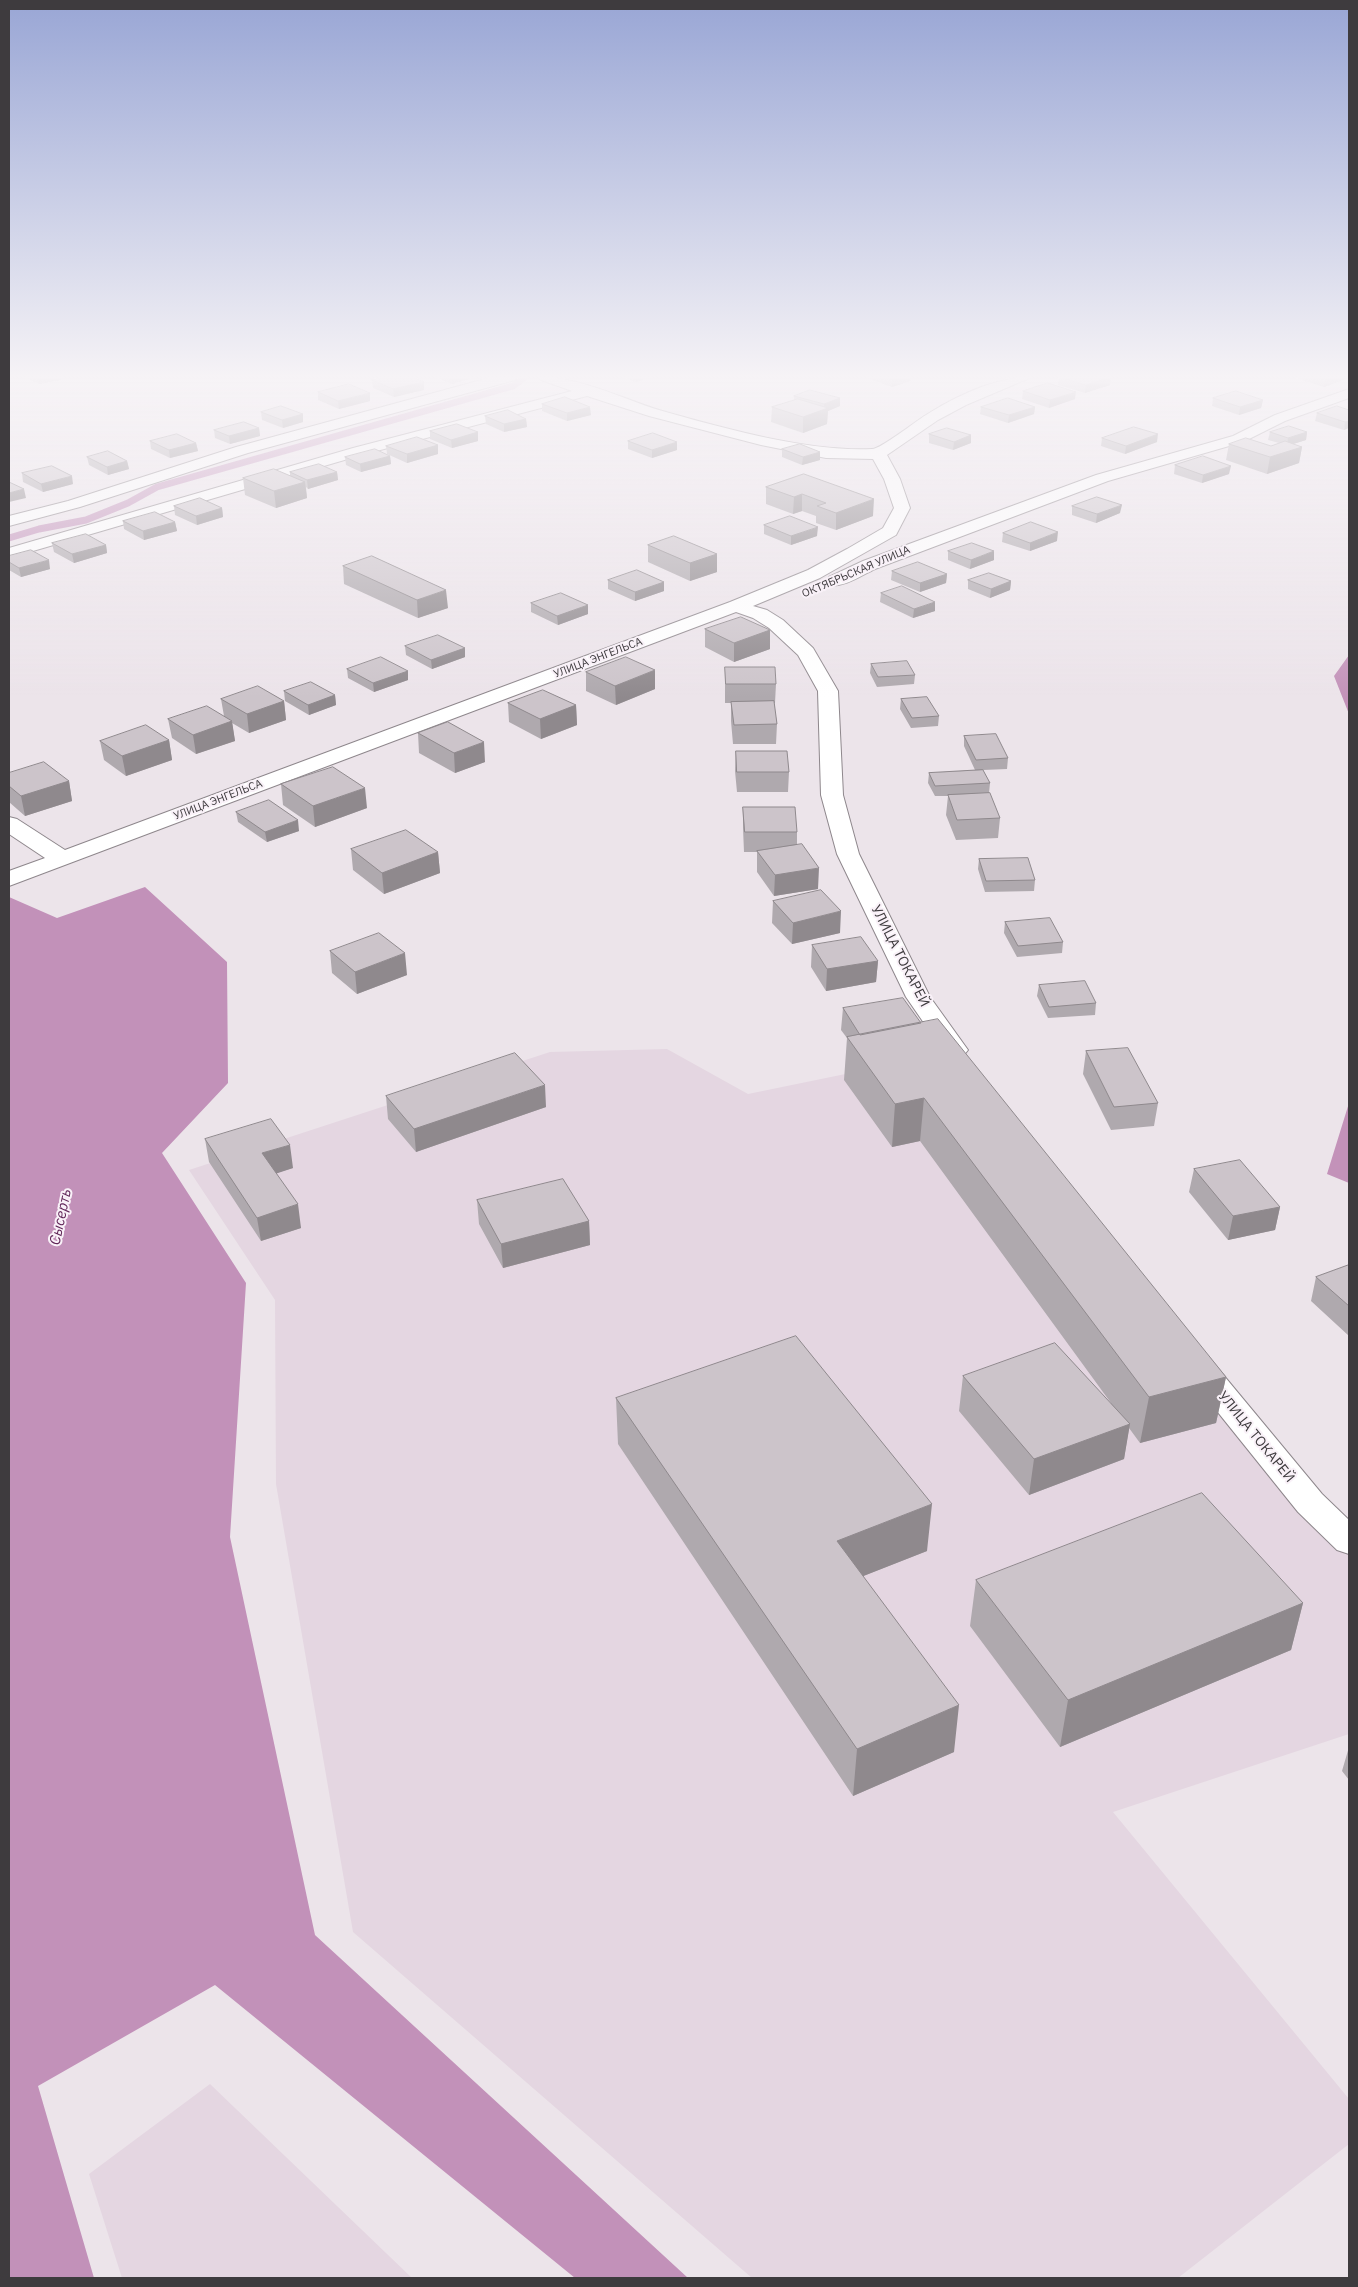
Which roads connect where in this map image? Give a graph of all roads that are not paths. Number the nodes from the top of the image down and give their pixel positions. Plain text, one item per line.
1 (137, 484) edge
2 (249, 484) edge
3 (894, 484) edge
4 (1086, 484) edge
5 (9, 521) edge
6 (9, 553) edge
7 (748, 610) junction
8 (9, 824) edge
9 (63, 859) junction
10 (9, 879) edge
11 (967, 1068) edge
12 (1184, 1349) edge
13 (1349, 1541) edge

1 - 5 street
2 - 6 street
3 - 7 street, УЛИЦА ЭНГЕЛЬСА
4 - 7 street, ОКТЯБРЬСКАЯ УЛИЦА
7 - 9 street, УЛИЦА ЭНГЕЛЬСА
7 - 11 street, УЛИЦА ТОКАРЕЙ
8 - 9 street
9 - 10 street, УЛИЦА ЭНГЕЛЬСА
12 - 13 street, УЛИЦА ТОКАРЕЙ

